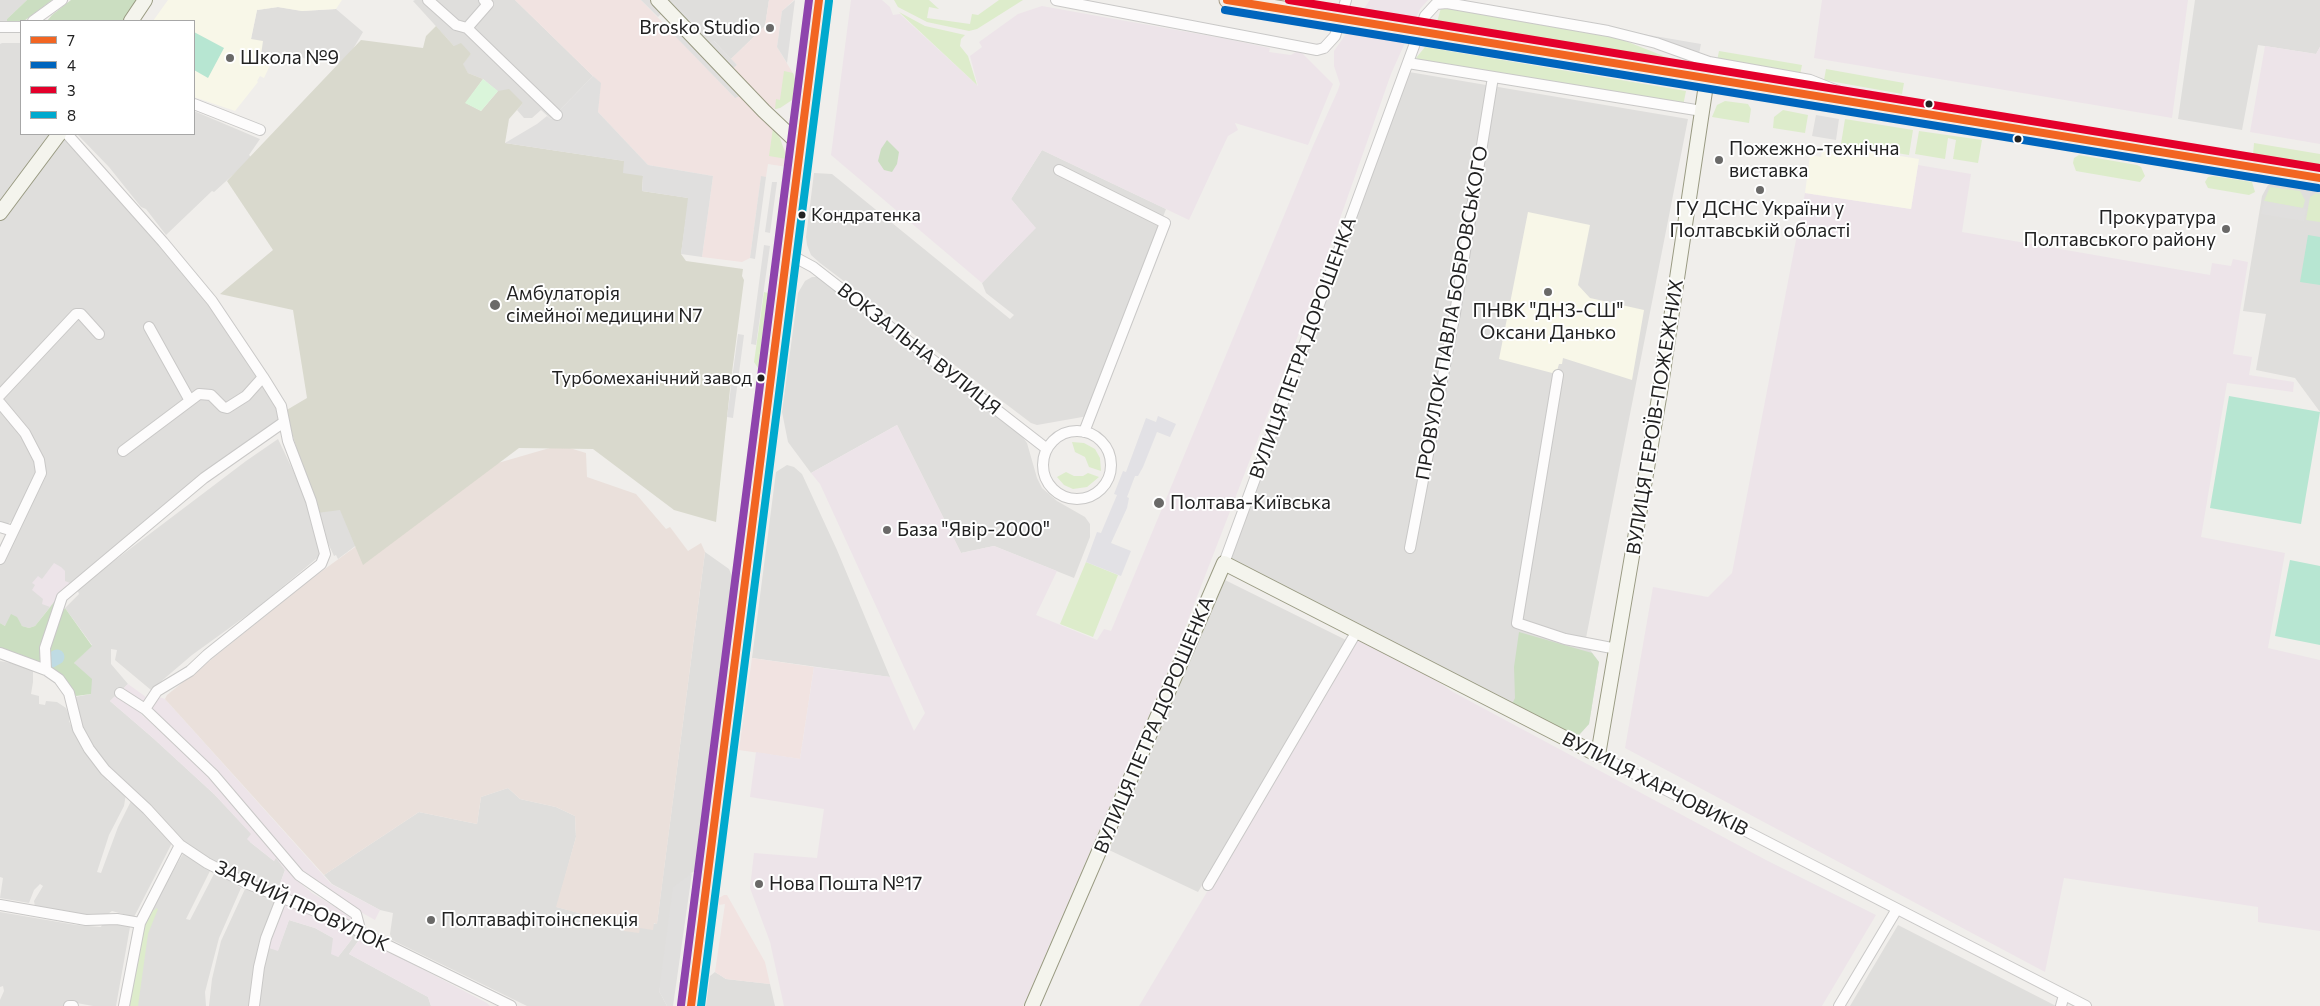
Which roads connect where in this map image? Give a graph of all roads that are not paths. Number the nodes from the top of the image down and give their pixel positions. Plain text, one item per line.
1 (62, 0) edge
2 (145, 0) edge
3 (428, 0) edge
4 (484, 0) edge
5 (658, 0) edge
6 (819, 0) edge
7 (1056, 0) edge
8 (1227, 0) edge
9 (1346, 0) edge
10 (34, 20) edge
11 (132, 20) edge
12 (0, 27) edge
13 (20, 27) edge
14 (467, 28) junction
15 (1709, 62) junction
16 (1408, 63) junction
17 (1493, 77) junction
18 (1707, 78) junction
19 (195, 104) edge
20 (1870, 104) junction
21 (1702, 111) junction
22 (557, 114) dead end
23 (260, 130) dead end
24 (58, 135) edge
25 (68, 135) edge
26 (800, 145) junction
27 (1059, 170) dead end
28 (2320, 178) edge
29 (0, 213) edge
30 (787, 253) junction
31 (149, 327) dead end
32 (99, 334) dead end
33 (1558, 375) dead end
34 (264, 377) junction
35 (0, 395) edge
36 (189, 400) junction
37 (0, 403) edge
38 (284, 422) junction
39 (1084, 432) junction
40 (1047, 449) junction
41 (123, 451) dead end
42 (0, 527) edge
43 (13, 531) junction
44 (1410, 548) dead end
45 (0, 559) edge
46 (1224, 563) junction
47 (1357, 632) junction
48 (1617, 650) junction
49 (0, 653) edge
50 (46, 670) junction
51 (120, 693) dead end
52 (145, 709) junction
53 (1598, 756) junction
54 (180, 844) junction
55 (1208, 885) dead end
56 (282, 897) junction
57 (0, 905) edge
58 (1897, 909) junction
59 (140, 923) junction
60 (361, 933) junction
61 (2064, 995) junction
62 (70, 1006) edge
63 (73, 1006) edge
64 (124, 1006) edge
65 (254, 1006) edge
66 (511, 1006) edge
67 (690, 1006) edge
68 (1032, 1006) edge
69 (1839, 1006) edge
70 (2061, 1006) edge
71 (2086, 1006) edge

1 - 10 street
2 - 11 street
3 - 14 street
4 - 14 street
5 - 26 street
6 - 26 main road
7 - 9 street
8 - 18 main road, bridge
12 - 13 street
14 - 22 street
15 - 16 street, ВУЛИЦЯ ПЕТРА ДОРОШЕНКА
15 - 18 street
15 - 20 street
16 - 17 street
16 - 46 street, ВУЛИЦЯ ПЕТРА ДОРОШЕНКА
17 - 21 street
17 - 44 street, ПРОВУЛОК ПАВЛА БОБРОВСЬКОГО
18 - 20 main road
18 - 21 street, ВУЛИЦЯ ГЕРОЇВ-ПОЖЕЖНИХ
19 - 23 street
20 - 28 main road
21 - 48 street, ВУЛИЦЯ ГЕРОЇВ-ПОЖЕЖНИХ
24 - 29 street
25 - 34 street
26 - 30 main road
27 - 39 street
30 - 40 street, ВОКЗАЛЬНА ВУЛИЦЯ
30 - 67 main road
31 - 36 street
32 - 35 street
33 - 48 street
34 - 36 street
34 - 38 street
36 - 41 street
37 - 43 street
38 - 50 street
38 - 52 street
39 - 40 street
39 - 40 street
42 - 43 street
43 - 45 street
46 - 47 street, ВУЛИЦЯ ХАРЧОВИКІВ
46 - 68 street, ВУЛИЦЯ ПЕТРА ДОРОШЕНКА
47 - 53 street, ВУЛИЦЯ ХАРЧОВИКІВ
47 - 55 street
48 - 53 street, ВУЛИЦЯ ГЕРОЇВ-ПОЖЕЖНИХ
49 - 50 street, ЗАЯЧИЙ ПРОВУЛОК
50 - 54 street, ЗАЯЧИЙ ПРОВУЛОК
51 - 52 street
52 - 60 street
53 - 58 street, ВУЛИЦЯ ХАРЧОВИКІВ
54 - 56 street, ЗАЯЧИЙ ПРОВУЛОК
54 - 59 street
56 - 60 street, ЗАЯЧИЙ ПРОВУЛОК
56 - 65 street
57 - 59 street
58 - 61 street, ВУЛИЦЯ ХАРЧОВИКІВ
58 - 69 street
59 - 64 street
60 - 66 street, ЗАЯЧИЙ ПРОВУЛОК
61 - 70 street
61 - 71 street, ВУЛИЦЯ ХАРЧОВИКІВ
62 - 63 street

